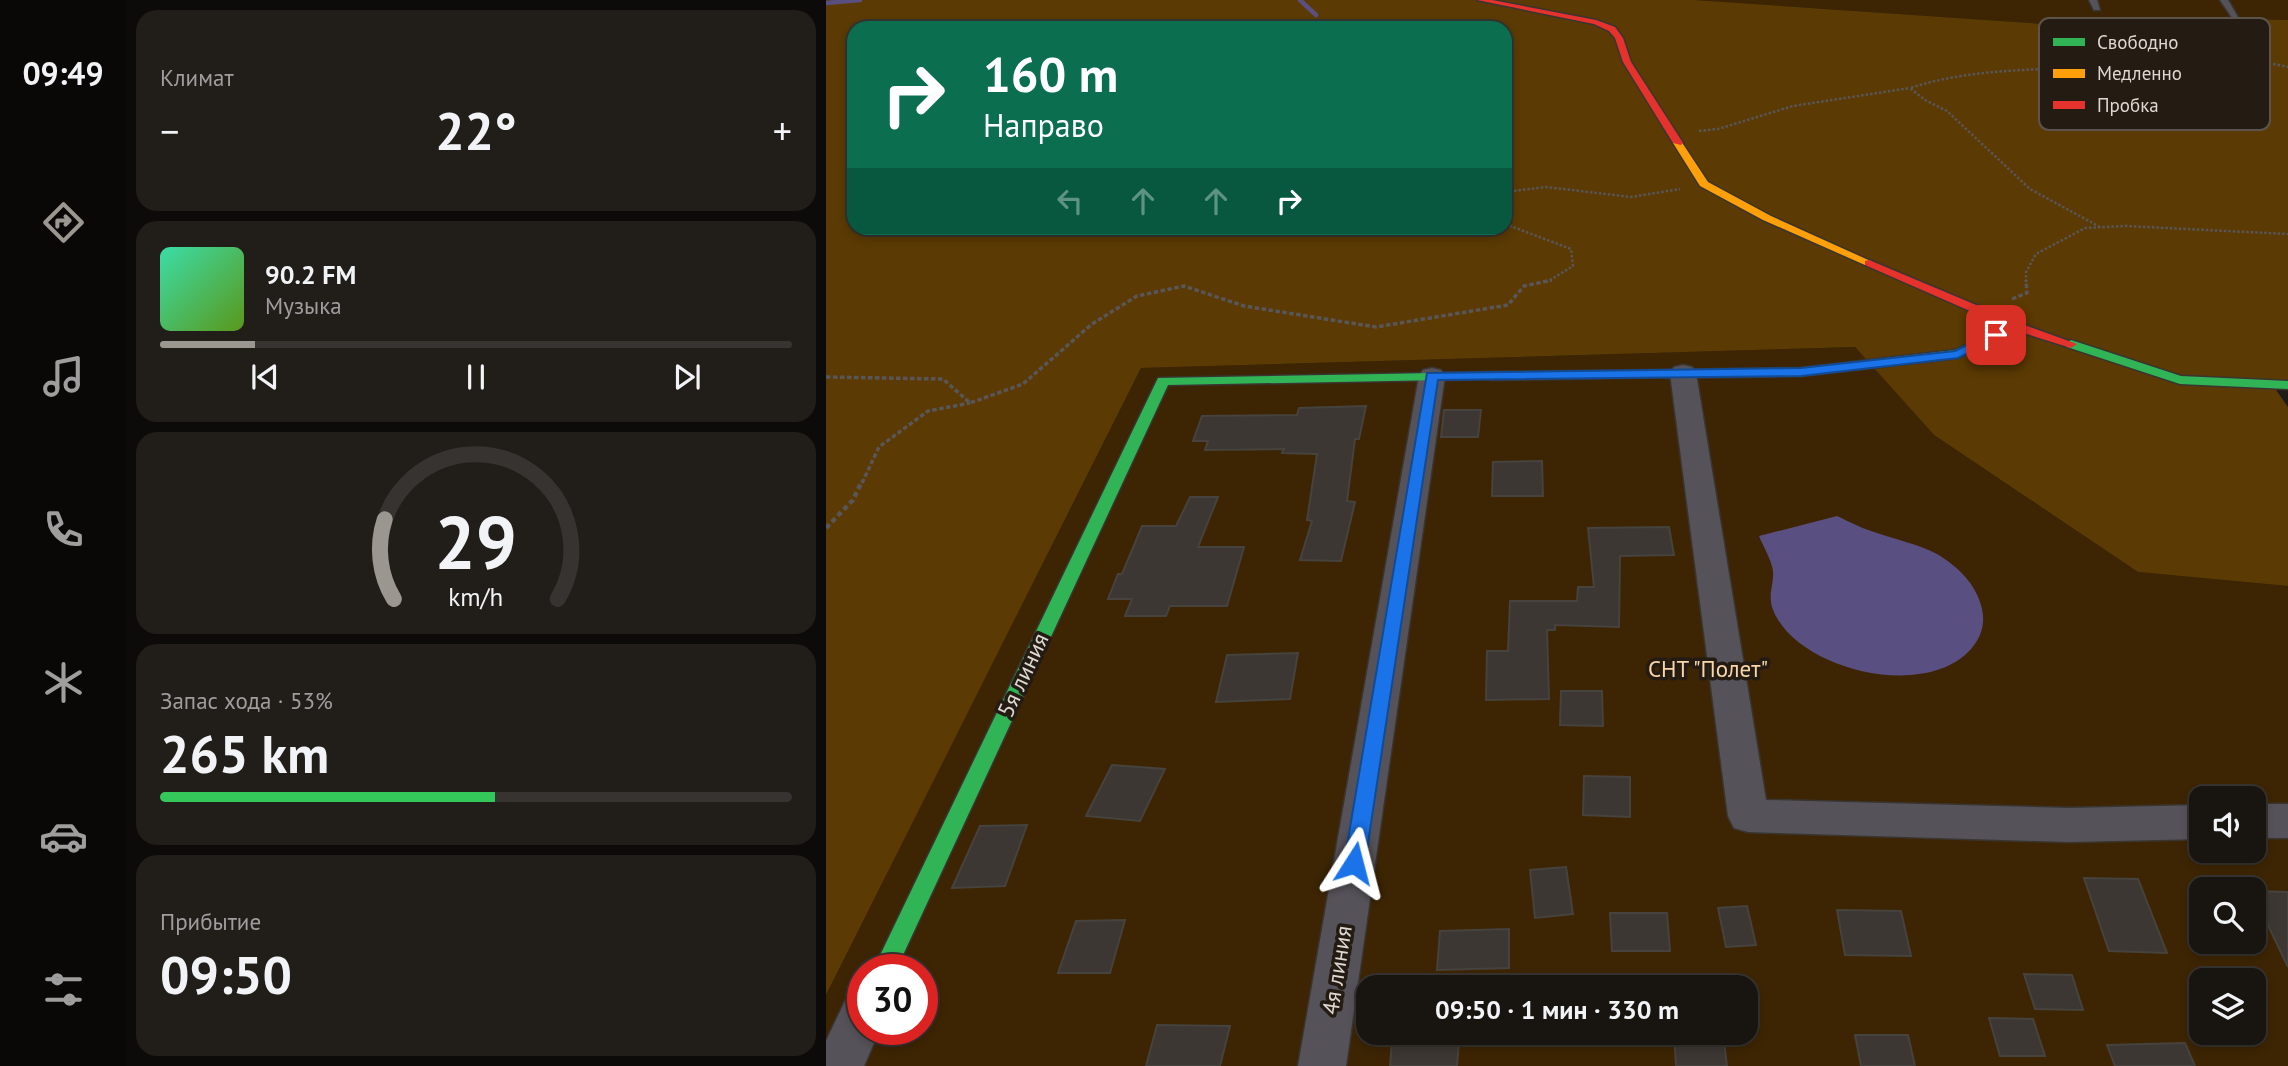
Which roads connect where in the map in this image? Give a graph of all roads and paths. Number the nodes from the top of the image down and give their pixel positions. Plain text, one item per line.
1 (1481, 0) edge
2 (2224, 0) edge
3 (2236, 17) dead end
4 (2270, 63) edge
5 (2288, 67) edge
6 (2039, 71) edge
7 (1910, 88) junction
8 (1673, 133) junction
9 (1704, 184) junction
10 (1512, 191) edge
11 (1512, 227) edge
12 (2100, 227) junction
13 (2288, 234) edge
14 (1978, 310) junction
15 (2015, 326) junction
16 (1683, 373) junction
17 (826, 376) edge
18 (1432, 376) junction
19 (2281, 385) edge
20 (970, 403) junction
21 (826, 528) edge
22 (2266, 821) edge
23 (2288, 821) edge
24 (2189, 822) edge
25 (892, 954) edge
26 (849, 1045) edge
27 (839, 1066) edge
28 (1322, 1066) edge

1 - 8 street
2 - 3 lane
4 - 5 path
6 - 7 path
7 - 8 path
7 - 12 path
8 - 9 street
9 - 10 path
9 - 14 street
11 - 20 path
12 - 13 path
12 - 14 path
14 - 15 street
15 - 16 street
15 - 19 street
16 - 18 street
16 - 24 street
17 - 20 path
18 - 25 street, 5я линия
18 - 28 street, 4я линия
20 - 21 path
22 - 23 street
26 - 27 street

